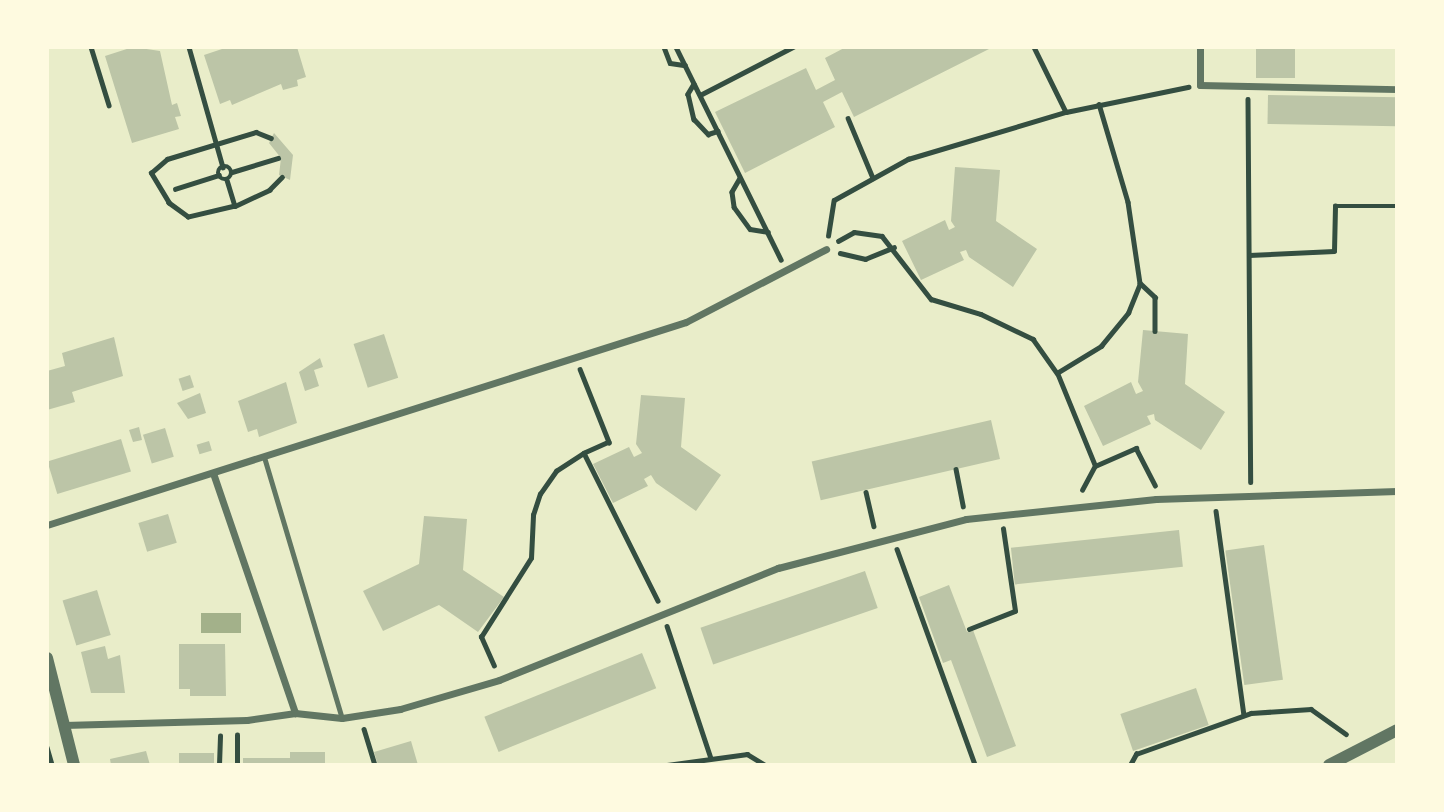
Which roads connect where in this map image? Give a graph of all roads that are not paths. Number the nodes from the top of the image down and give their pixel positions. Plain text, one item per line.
1 (1200, 47) edge
2 (1397, 89) edge
3 (825, 249) road end
4 (264, 457) junction
5 (213, 473) junction
6 (1397, 491) edge
7 (47, 525) edge
8 (47, 658) edge
9 (295, 713) junction
10 (342, 718) junction
11 (64, 725) junction
12 (1397, 730) edge
13 (74, 765) edge
14 (1329, 765) edge

1 - 2 street
3 - 4 street
4 - 5 street
4 - 10 lane
5 - 7 street
5 - 9 street
6 - 10 street
8 - 11 street
9 - 10 street
9 - 11 street
11 - 13 street
12 - 14 street

